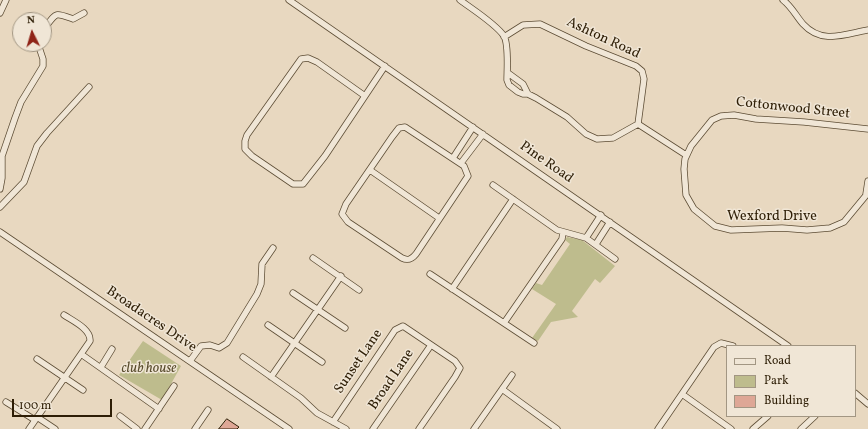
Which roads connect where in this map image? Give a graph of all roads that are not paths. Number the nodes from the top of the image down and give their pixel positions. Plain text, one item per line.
1 (6, 0) edge
2 (289, 0) edge
3 (460, 0) edge
4 (783, 0) edge
5 (0, 13) edge
6 (84, 13) dead end
7 (52, 20) edge
8 (868, 30) edge
9 (504, 37) junction
10 (40, 52) edge
11 (385, 66) junction
12 (508, 73) junction
13 (89, 87) dead end
14 (528, 94) junction
15 (365, 96) junction
16 (638, 124) junction
17 (473, 128) junction
18 (868, 128) edge
19 (483, 134) junction
20 (686, 156) junction
21 (453, 158) junction
22 (461, 163) junction
23 (370, 170) junction
24 (868, 181) edge
25 (493, 185) dead end
26 (0, 189) edge
27 (867, 193) edge
28 (514, 199) junction
29 (0, 207) edge
30 (601, 215) junction
31 (439, 218) junction
32 (610, 222) junction
33 (0, 232) edge
34 (563, 232) junction
35 (586, 238) junction
36 (596, 244) junction
37 (273, 248) dead end
38 (313, 258) dead end
39 (615, 258) dead end
40 (430, 274) dead end
41 (341, 276) junction
42 (452, 289) junction
43 (359, 290) dead end
44 (293, 293) dead end
45 (318, 310) junction
46 (64, 315) dead end
47 (504, 323) junction
48 (268, 325) dead end
49 (344, 328) dead end
50 (534, 343) dead end
51 (295, 344) junction
52 (431, 345) junction
53 (730, 345) edge
54 (787, 345) edge
55 (112, 349) dead end
56 (80, 354) junction
57 (243, 357) dead end
58 (37, 359) dead end
59 (190, 361) junction
60 (322, 362) dead end
61 (101, 367) junction
62 (512, 375) dead end
63 (271, 377) junction
64 (64, 378) junction
65 (174, 386) dead end
66 (502, 389) junction
67 (83, 390) dead end
68 (682, 394) junction
69 (856, 394) edge
70 (6, 402) dead end
71 (868, 404) edge
72 (159, 408) junction
73 (208, 410) dead end
74 (120, 416) dead end
75 (767, 417) edge
76 (814, 417) edge
77 (36, 418) junction
78 (332, 422) junction
79 (29, 429) edge
80 (55, 429) edge
81 (137, 429) edge
82 (145, 429) edge
83 (195, 429) edge
84 (289, 429) edge
85 (346, 429) edge
86 (373, 429) edge
87 (419, 429) edge
88 (474, 429) edge
89 (557, 429) edge
90 (658, 429) edge
91 (731, 429) edge
92 (753, 429) edge
93 (801, 429) edge

1 - 5 street
2 - 11 street, Pine Road
3 - 9 street
4 - 8 street
6 - 7 street
9 - 12 street
9 - 16 street, Ashton Road
10 - 26 street
11 - 15 street
11 - 17 street, Pine Road
12 - 14 street
12 - 14 street
13 - 29 street
14 - 16 street
15 - 15 street
16 - 20 street
17 - 19 street, Pine Road
17 - 21 street
18 - 20 street, Cottonwood Street
19 - 22 street
19 - 30 street, Pine Road
20 - 27 street, Wexford Drive
21 - 22 street
21 - 23 street
22 - 31 street
23 - 31 street
23 - 31 street
24 - 27 street, Wexford Drive
25 - 28 street
28 - 34 street
28 - 42 street
30 - 32 street, Pine Road
30 - 35 street
32 - 36 street
32 - 54 street, Pine Road
33 - 59 street, Broadacres Drive
34 - 35 street
34 - 47 street
35 - 36 street
36 - 39 street
37 - 59 street
38 - 41 street
40 - 42 street
41 - 43 street
41 - 45 street
42 - 47 street
44 - 45 street
45 - 49 street
45 - 51 street
46 - 56 street
47 - 50 street
48 - 51 street
51 - 60 street
51 - 63 street
52 - 78 street, Sunset Lane
52 - 86 street, Broad Lane
52 - 87 street, Sunset Lane
53 - 68 street
55 - 61 street
56 - 61 street
56 - 64 street
57 - 63 street
58 - 64 street
59 - 84 street, Broadacres Drive
61 - 72 street
62 - 66 street
63 - 78 street
64 - 67 street
64 - 77 street
65 - 72 street
66 - 88 street
66 - 89 street
68 - 90 street
68 - 91 street
69 - 71 street
70 - 77 street
72 - 82 street
73 - 83 street
74 - 81 street
75 - 92 street
76 - 93 street
77 - 79 street
77 - 80 street
78 - 85 street

